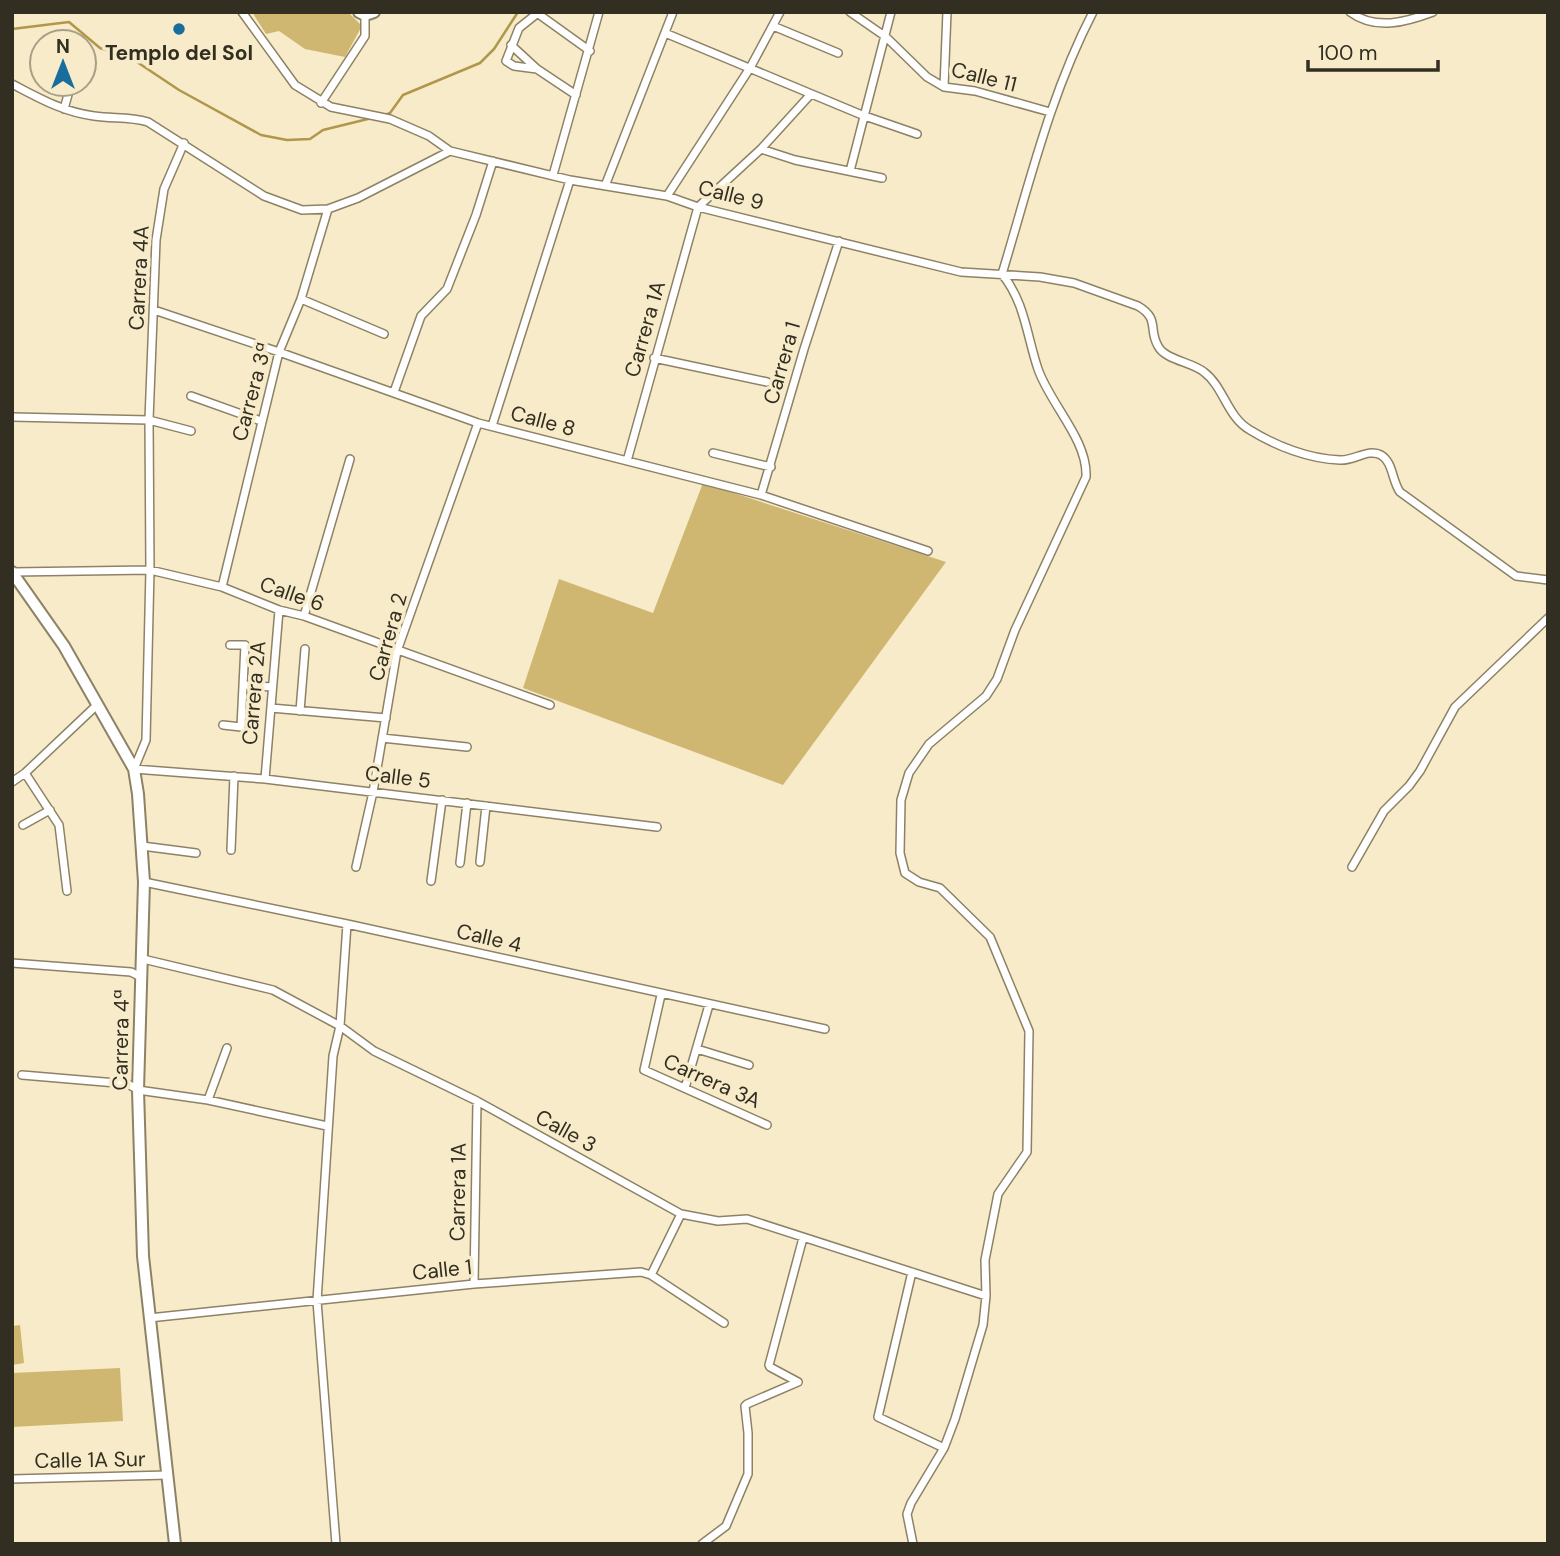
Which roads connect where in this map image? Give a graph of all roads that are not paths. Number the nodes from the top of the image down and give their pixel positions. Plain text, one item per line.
1 (242, 12) edge
2 (599, 12) edge
3 (673, 12) edge
4 (780, 12) edge
5 (850, 12) edge
6 (891, 12) edge
7 (947, 12) edge
8 (1093, 12) edge
9 (1350, 12) edge
10 (1433, 12) edge
11 (366, 13) edge
12 (538, 13) edge
13 (1418, 15) edge
14 (773, 26) junction
15 (665, 33) junction
16 (886, 37) junction
17 (511, 46) junction
18 (590, 51) junction
19 (838, 53) dead end
20 (750, 68) junction
21 (537, 69) junction
22 (12, 84) edge
23 (944, 87) junction
24 (811, 94) junction
25 (576, 95) junction
26 (67, 98) edge
27 (321, 103) junction
28 (64, 109) junction
29 (1050, 112) junction
30 (862, 115) junction
31 (917, 134) dead end
32 (184, 143) junction
33 (761, 149) junction
34 (450, 151) junction
35 (493, 161) junction
36 (849, 171) junction
37 (553, 175) junction
38 (882, 178) dead end
39 (570, 180) junction
40 (605, 186) junction
41 (667, 196) junction
42 (698, 208) junction
43 (328, 209) junction
44 (839, 241) junction
45 (1002, 274) junction
46 (301, 299) junction
47 (154, 310) junction
48 (384, 334) dead end
49 (279, 352) junction
50 (654, 358) junction
51 (767, 382) dead end
52 (394, 393) junction
53 (191, 396) dead end
54 (12, 417) edge
55 (149, 419) junction
56 (261, 421) junction
57 (478, 423) junction
58 (492, 426) junction
59 (191, 431) dead end
60 (713, 453) dead end
61 (350, 460) dead end
62 (627, 461) junction
63 (771, 467) junction
64 (761, 495) junction
65 (928, 551) dead end
66 (150, 570) junction
67 (12, 572) edge
68 (1548, 580) edge
69 (222, 587) junction
70 (279, 610) junction
71 (304, 616) junction
72 (1548, 618) edge
73 (230, 645) dead end
74 (305, 649) dead end
75 (397, 651) junction
76 (244, 685) junction
77 (272, 687) junction
78 (98, 704) junction
79 (550, 705) dead end
80 (271, 708) junction
81 (300, 711) junction
82 (386, 718) junction
83 (223, 725) dead end
84 (382, 738) junction
85 (467, 747) dead end
86 (134, 769) junction
87 (25, 773) junction
88 (234, 776) junction
89 (265, 779) junction
90 (12, 782) edge
91 (373, 792) junction
92 (442, 800) junction
93 (467, 803) junction
94 (486, 806) junction
95 (50, 810) junction
96 (23, 825) dead end
97 (657, 827) dead end
98 (142, 846) junction
99 (231, 850) dead end
100 (196, 853) dead end
101 (480, 862) dead end
102 (460, 863) dead end
103 (356, 867) dead end
104 (1352, 867) dead end
105 (431, 880) dead end
106 (144, 882) junction
107 (67, 891) dead end
108 (347, 924) junction
109 (142, 959) junction
110 (12, 963) edge
111 (141, 977) junction
112 (661, 995) junction
113 (709, 1004) junction
114 (340, 1026) junction
115 (825, 1029) dead end
116 (227, 1048) dead end
117 (697, 1049) junction
118 (749, 1065) dead end
119 (22, 1075) dead end
120 (685, 1088) junction
121 (138, 1090) junction
122 (208, 1100) junction
123 (477, 1101) junction
124 (766, 1125) dead end
125 (327, 1126) junction
126 (681, 1214) junction
127 (803, 1238) junction
128 (912, 1272) junction
129 (651, 1275) junction
130 (474, 1284) junction
131 (986, 1296) junction
132 (317, 1301) junction
133 (149, 1318) junction
134 (724, 1323) dead end
135 (944, 1448) junction
136 (168, 1475) junction
137 (12, 1479) edge
138 (175, 1544) edge
139 (336, 1544) edge
140 (702, 1544) edge
141 (913, 1544) edge

1 - 27 street
2 - 18 street
3 - 15 street
4 - 14 street
5 - 16 street, Calle 11
6 - 16 street
7 - 23 street
8 - 29 street
9 - 13 street
10 - 13 street
11 - 27 street
12 - 17 street
12 - 18 street
14 - 19 street
14 - 20 street
15 - 20 street
15 - 40 street
16 - 23 street, Calle 11
16 - 30 street
17 - 21 street
17 - 21 street
18 - 25 street
20 - 24 street
20 - 41 street
21 - 25 street
22 - 28 street
23 - 29 street, Calle 11
24 - 30 street
24 - 33 street
25 - 37 street
26 - 28 street
27 - 34 street, Calle 9
28 - 32 street
29 - 45 street
30 - 31 street
30 - 36 street
32 - 43 street
32 - 47 street, Carrera 4A
33 - 36 street
33 - 42 street
34 - 35 street, Calle 9
34 - 43 street
35 - 37 street, Calle 9
35 - 52 street
36 - 38 street
37 - 39 street, Calle 9
39 - 40 street, Calle 9
39 - 58 street
40 - 41 street, Calle 9
41 - 42 street, Calle 9
42 - 44 street, Calle 9
42 - 50 street, Carrera 1A
43 - 46 street, Carrera 3ª
44 - 45 street, Calle 9
44 - 63 street, Carrera 1
45 - 68 street, Calle 9
45 - 131 street
46 - 48 street
46 - 49 street, Carrera 3ª
47 - 49 street, Calle 8
47 - 55 street, Carrera 4A
49 - 52 street, Calle 8
49 - 56 street, Carrera 3ª
50 - 51 street
50 - 62 street, Carrera 1A
52 - 57 street, Calle 8
53 - 56 street
54 - 55 street
55 - 59 street
55 - 66 street, Carrera 4A
56 - 69 street, Carrera 3ª
57 - 58 street, Calle 8
57 - 75 street, Carrera 2
58 - 62 street, Calle 8
60 - 63 street
61 - 71 street
62 - 64 street, Calle 8
63 - 64 street, Carrera 1
64 - 65 street, Calle 8
66 - 67 street, Calle 6
66 - 69 street, Calle 6
66 - 86 street, Carrera 4A
67 - 78 street, Carrera 4ª
69 - 70 street, Calle 6
70 - 71 street, Calle 6
70 - 77 street, Carrera 2A
71 - 75 street, Calle 6
72 - 104 street
73 - 76 street
74 - 81 street
75 - 79 street, Calle 6
75 - 82 street, Carrera 2
76 - 77 street
76 - 83 street
77 - 80 street, Carrera 2A
78 - 86 street, Carrera 4ª
78 - 87 street
80 - 81 street
80 - 89 street, Carrera 2A
81 - 82 street
82 - 84 street, Carrera 2
84 - 85 street
84 - 91 street, Carrera 2
86 - 88 street, Calle 5
86 - 98 street, Carrera 4ª
87 - 90 street
87 - 95 street
88 - 89 street, Calle 5
88 - 99 street
89 - 91 street, Calle 5
91 - 92 street, Calle 5
91 - 103 street, Carrera 2
92 - 93 street, Calle 5
92 - 105 street
93 - 94 street, Calle 5
93 - 102 street
94 - 97 street, Calle 5
94 - 101 street
95 - 96 street
95 - 107 street
98 - 100 street
98 - 106 street, Carrera 4ª
106 - 108 street, Calle 4
106 - 109 street, Carrera 4ª
108 - 112 street, Calle 4
108 - 114 street
109 - 111 street, Carrera 4ª
109 - 114 street, Calle 3
110 - 111 street
111 - 121 street, Carrera 4ª
112 - 113 street, Calle 4
112 - 120 street, Carrera 3A
113 - 115 street, Calle 4
113 - 117 street
114 - 123 street, Calle 3
114 - 125 street
116 - 122 street
117 - 118 street
117 - 120 street
119 - 121 street
120 - 124 street, Carrera 3A
121 - 122 street
121 - 133 street, Carrera 4ª
122 - 125 street
123 - 126 street, Calle 3
123 - 130 street, Carrera 1A
125 - 132 street
126 - 127 street, Calle 3
126 - 129 street
127 - 128 street, Calle 3
127 - 140 street
128 - 131 street, Calle 3
128 - 135 street
129 - 130 street, Calle 1
129 - 134 street
130 - 132 street, Calle 1
131 - 135 street
132 - 133 street, Calle 1
132 - 139 street
133 - 136 street, Carrera 4ª
135 - 141 street
136 - 137 street, Calle 1A Sur
136 - 138 street, Carrera 4ª

